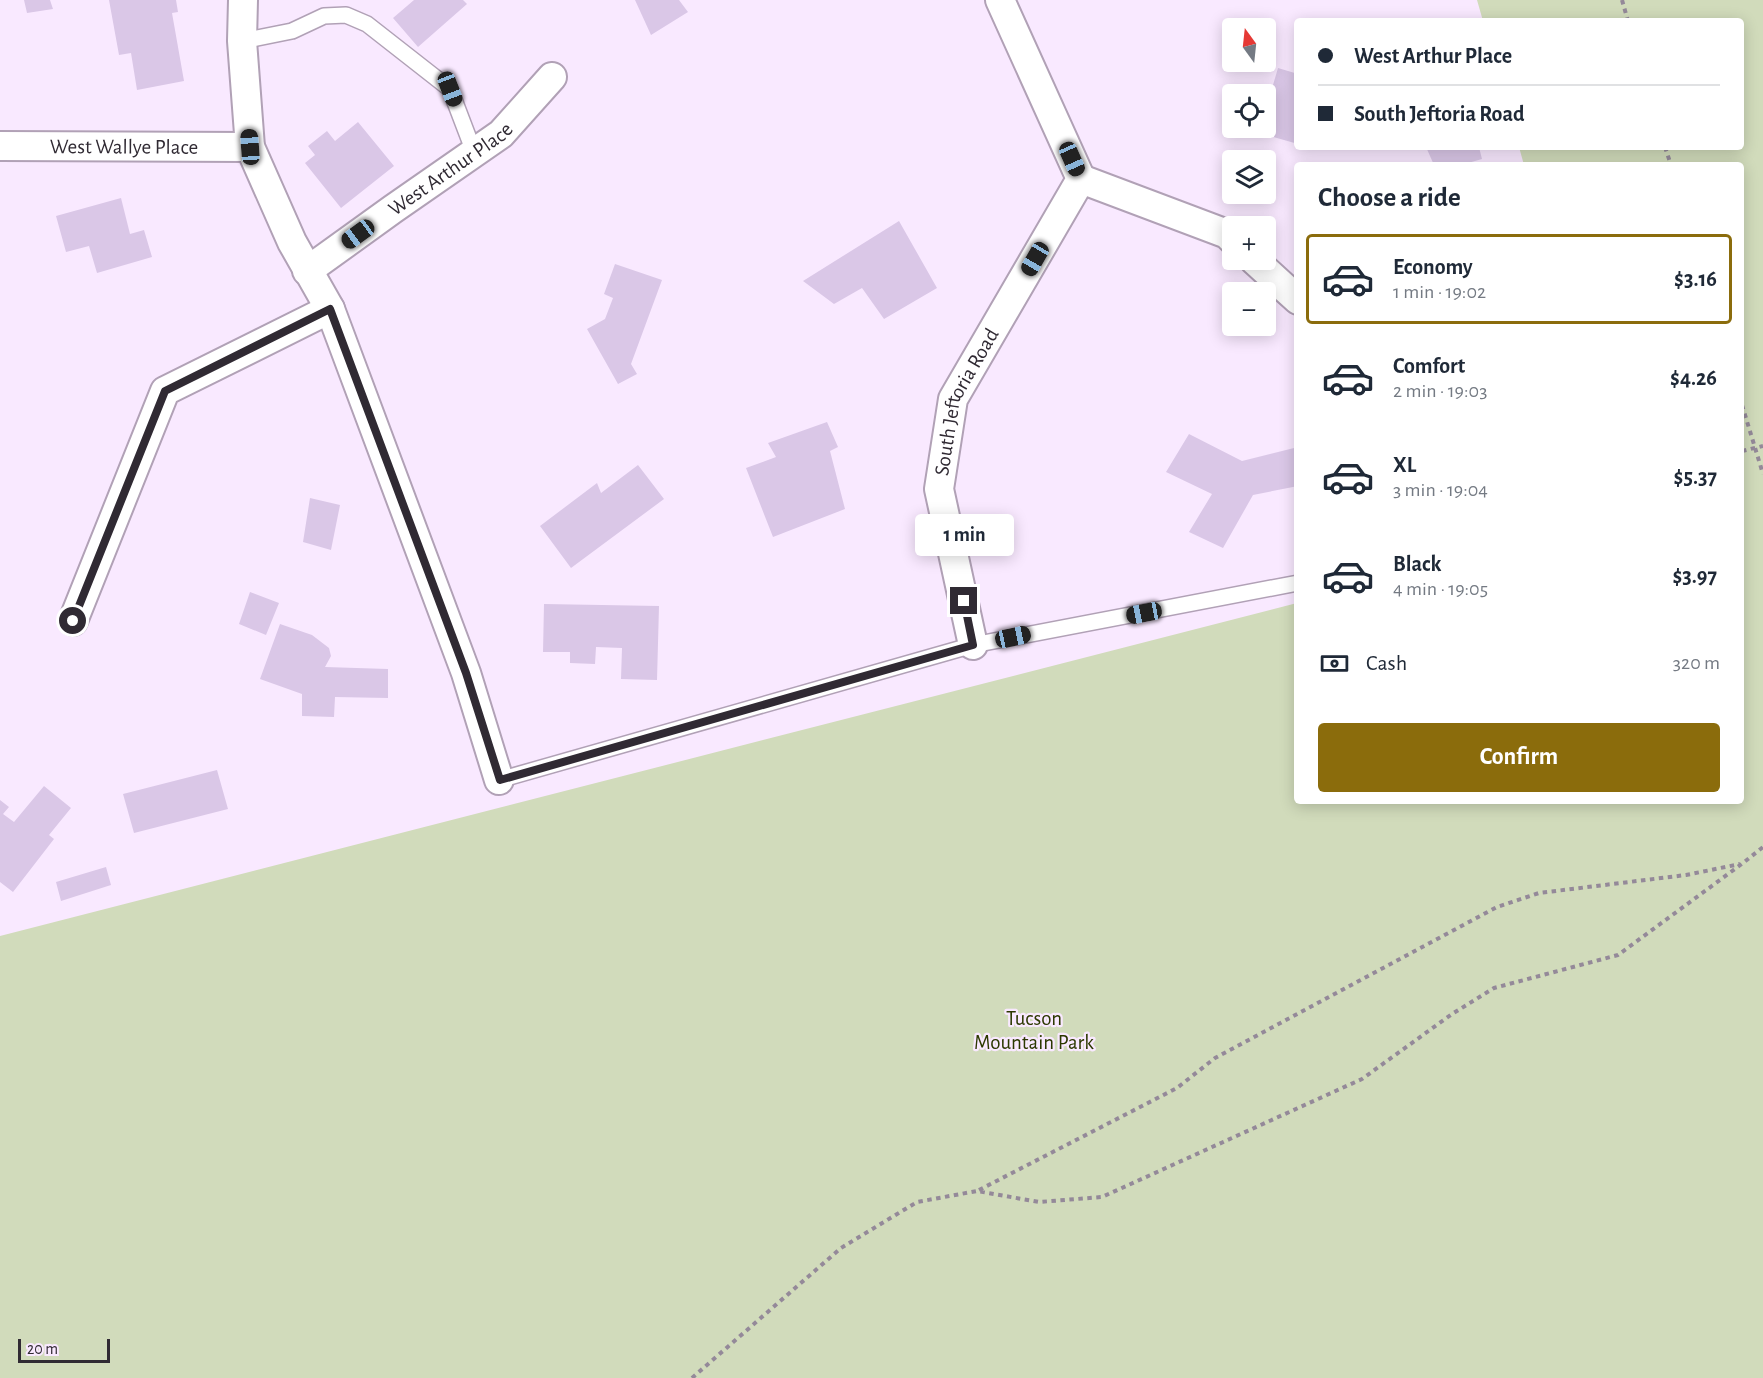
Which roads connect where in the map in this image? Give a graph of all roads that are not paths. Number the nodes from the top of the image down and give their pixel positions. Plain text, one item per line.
1 (243, 0) edge
2 (1000, 0) edge
3 (242, 41) junction
4 (552, 77) dead end
5 (0, 146) edge
6 (250, 147) junction
7 (474, 152) junction
8 (1081, 179) junction
9 (1222, 232) edge
10 (1265, 270) edge
11 (307, 271) junction
12 (1294, 296) edge
13 (330, 309) junction
14 (1294, 584) edge
15 (73, 621) dead end
16 (973, 645) junction
17 (500, 780) joint

1 - 3 street
2 - 8 street
3 - 6 street
3 - 7 lane
4 - 7 street, West Arthur Place
5 - 6 street, West Wallye Place
6 - 11 street
7 - 11 street, West Arthur Place
8 - 9 street
8 - 16 street, South Jeftoria Road
10 - 12 street
11 - 13 street
13 - 15 street
13 - 17 street
14 - 16 lane
16 - 17 lane

